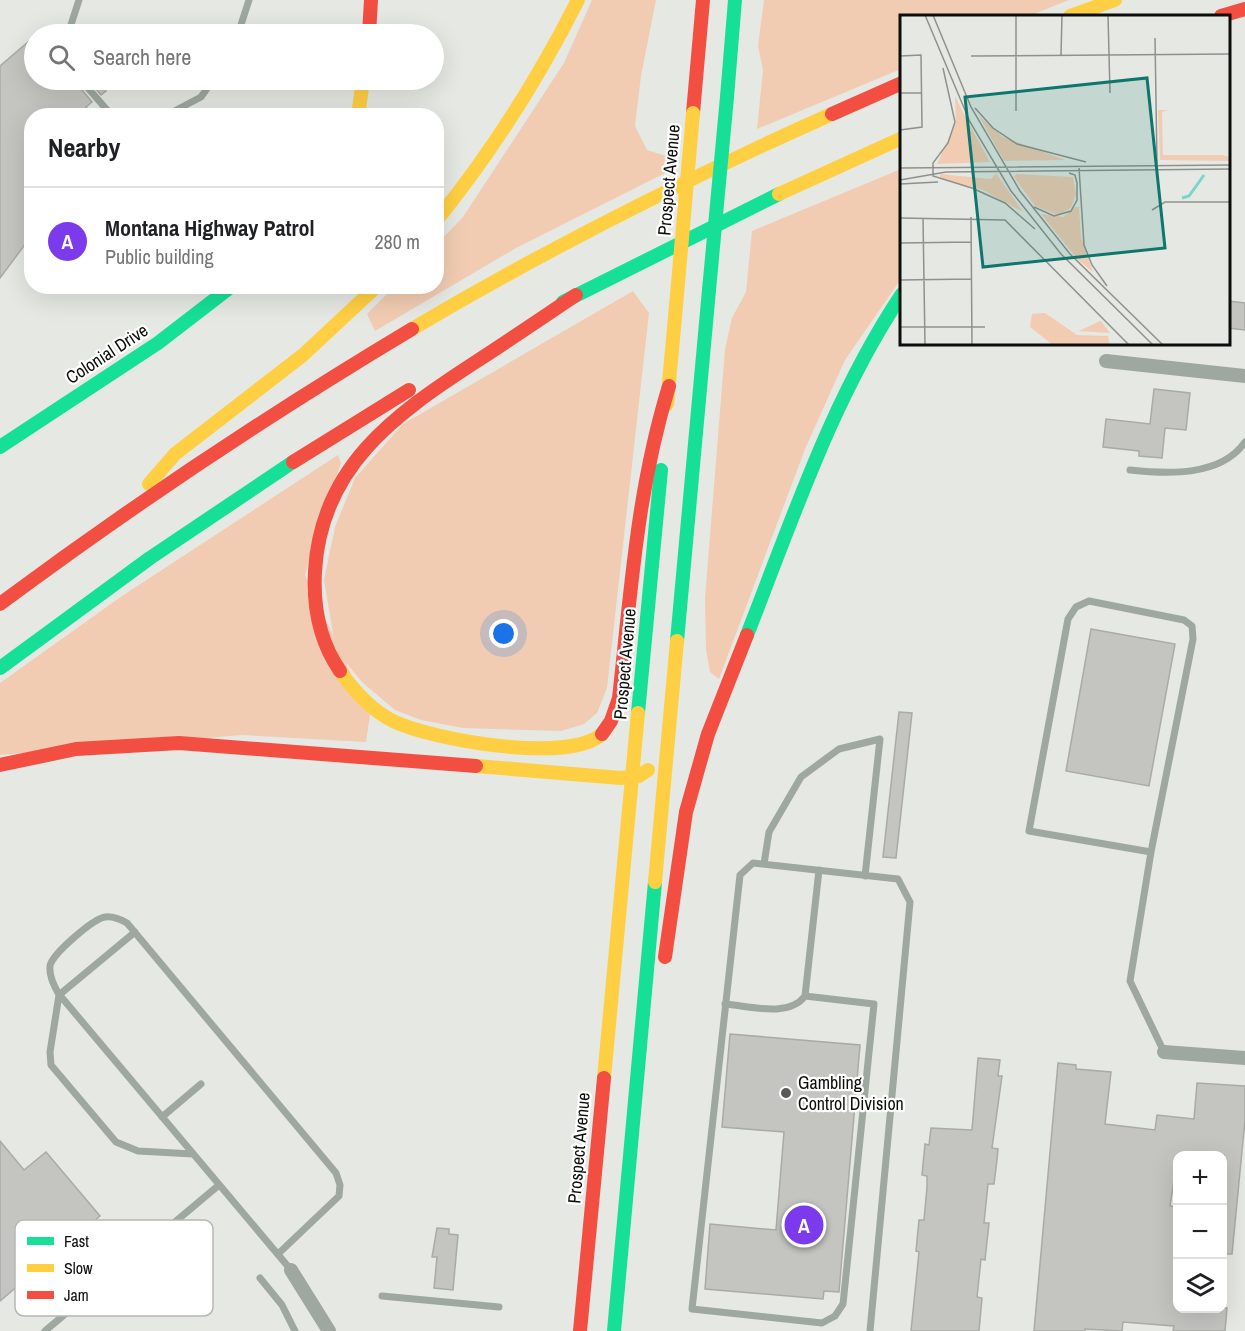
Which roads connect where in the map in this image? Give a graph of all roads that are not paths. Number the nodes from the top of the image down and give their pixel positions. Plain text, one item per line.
1 (79, 0) edge
2 (249, 0) edge
3 (371, 0) edge
4 (578, 0) edge
5 (703, 0) edge
6 (735, 0) edge
7 (1115, 0) edge
8 (1245, 9) edge
9 (1073, 15) edge
10 (1224, 15) edge
11 (71, 24) edge
12 (241, 24) edge
13 (370, 24) edge
14 (900, 84) edge
15 (90, 90) edge
16 (206, 90) edge
17 (362, 90) edge
18 (105, 108) edge
19 (180, 108) edge
20 (359, 108) edge
21 (900, 139) edge
22 (444, 210) edge
23 (222, 294) edge
24 (368, 294) edge
25 (576, 295) junction
26 (900, 297) edge
27 (1106, 361) dead end
28 (1245, 376) edge
29 (669, 387) junction
30 (1245, 442) edge
31 (0, 447) edge
32 (1130, 470) dead end
33 (132, 507) junction
34 (0, 603) edge
35 (0, 668) edge
36 (669, 733) junction
37 (0, 765) edge
38 (633, 777) junction
39 (1151, 852) junction
40 (764, 864) junction
41 (819, 870) junction
42 (865, 876) junction
43 (135, 932) junction
44 (663, 969) dead end
45 (59, 995) junction
46 (805, 996) junction
47 (658, 1003) dead end
48 (725, 1004) junction
49 (1164, 1052) joint
50 (1245, 1058) edge
51 (201, 1084) dead end
52 (634, 1113) junction
53 (162, 1117) junction
54 (193, 1154) junction
55 (219, 1185) junction
56 (177, 1220) edge
57 (278, 1254) junction
58 (291, 1270) joint
59 (260, 1278) dead end
60 (382, 1296) dead end
61 (499, 1308) dead end
62 (63, 1316) edge
63 (45, 1331) edge
64 (295, 1331) edge
65 (329, 1331) edge
66 (580, 1331) edge
67 (614, 1331) edge
68 (870, 1331) edge

1 - 11 lane
2 - 12 lane
3 - 13 main road
4 - 22 main road
5 - 29 main road, Prospect Avenue, bridge
6 - 36 main road, bridge
7 - 9 main road
8 - 10 main road
14 - 33 main road
15 - 18 lane
16 - 19 lane
17 - 20 main road
21 - 25 main road
23 - 31 main road, Colonial Drive
24 - 33 main road
25 - 29 main road
25 - 35 main road
26 - 44 main road
27 - 28 street
29 - 38 main road, Prospect Avenue
30 - 32 lane
33 - 34 main road
36 - 38 main road
36 - 52 main road
37 - 38 main road
38 - 66 main road, Prospect Avenue
39 - 39 lane
39 - 49 lane
40 - 41 lane
40 - 42 lane
40 - 48 lane
41 - 42 lane
41 - 46 lane
42 - 68 lane
43 - 45 lane
43 - 45 lane
43 - 57 lane
45 - 53 lane
45 - 54 lane
46 - 48 lane
46 - 48 lane
47 - 52 main road
49 - 50 street
51 - 53 lane
52 - 67 main road
53 - 54 lane
54 - 55 lane
55 - 56 lane
55 - 57 lane
57 - 58 lane
58 - 65 street
59 - 64 lane
60 - 61 lane
62 - 63 lane

